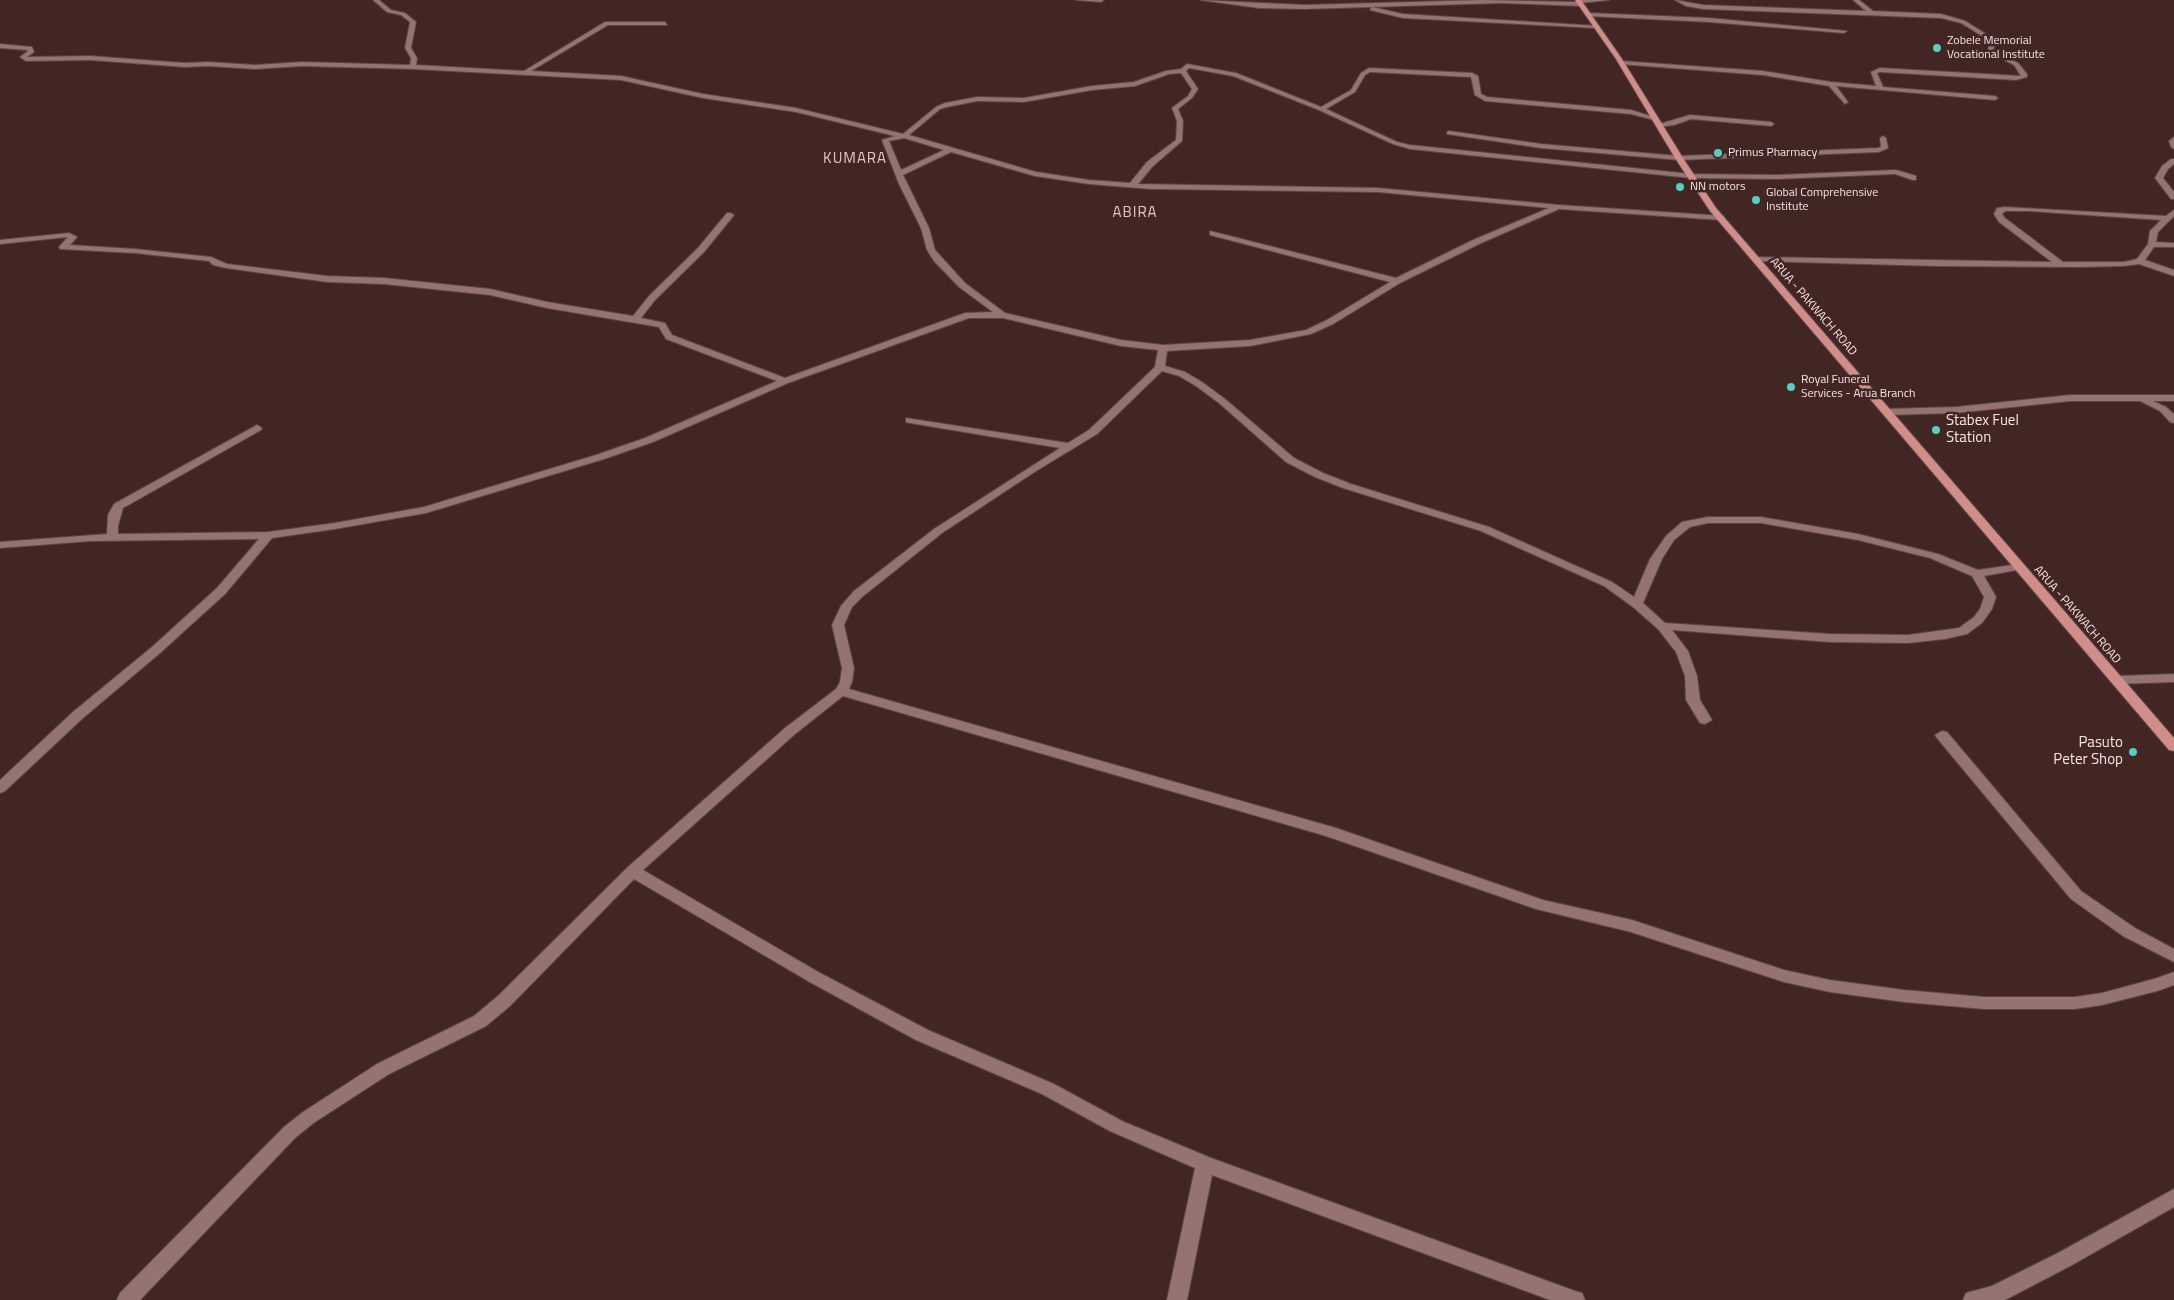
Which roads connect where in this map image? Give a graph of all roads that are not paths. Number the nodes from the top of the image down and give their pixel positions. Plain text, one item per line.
1 (376, 0) edge
2 (1079, 0) edge
3 (1101, 0) edge
4 (1203, 0) edge
5 (1320, 0) edge
6 (1606, 0) edge
7 (1678, 0) edge
8 (1856, 0) edge
9 (1579, 2) edge
10 (1324, 6) junction
11 (1360, 6) junction
12 (1872, 13) junction
13 (1589, 15) junction
14 (665, 24) dead end
15 (1596, 26) junction
16 (1844, 31) dead end
17 (0, 46) edge
18 (1621, 63) junction
19 (413, 67) junction
20 (1184, 71) junction
21 (526, 72) junction
22 (1831, 84) junction
23 (1880, 88) junction
24 (1995, 98) dead end
25 (1845, 102) dead end
26 (1321, 109) junction
27 (1657, 121) junction
28 (1771, 124) dead end
29 (1449, 133) dead end
30 (904, 136) junction
31 (1883, 138) dead end
32 (952, 150) junction
33 (1679, 158) junction
34 (2174, 161) edge
35 (899, 174) junction
36 (1691, 176) junction
37 (1913, 178) dead end
38 (1132, 186) junction
39 (2174, 197) edge
40 (1559, 207) junction
41 (2174, 212) edge
42 (730, 215) dead end
43 (1721, 218) junction
44 (2166, 218) junction
45 (1213, 233) dead end
46 (0, 242) edge
47 (2152, 244) junction
48 (2174, 245) edge
49 (1756, 259) junction
50 (2140, 261) junction
51 (2061, 265) junction
52 (2174, 273) edge
53 (1397, 281) junction
54 (1003, 315) junction
55 (634, 319) junction
56 (1163, 348) junction
57 (1160, 367) junction
58 (785, 380) junction
59 (2138, 398) junction
60 (2174, 398) edge
61 (1887, 412) junction
62 (910, 420) dead end
63 (2174, 420) edge
64 (257, 428) dead end
65 (1071, 446) junction
66 (268, 535) junction
67 (113, 538) junction
68 (0, 545) edge
69 (2020, 567) junction
70 (1977, 574) junction
71 (1637, 604) junction
72 (1662, 626) junction
73 (2174, 678) edge
74 (2116, 680) junction
75 (841, 691) junction
76 (1705, 720) dead end
77 (1942, 735) dead end
78 (2174, 747) edge
79 (0, 788) edge
80 (633, 871) junction
81 (2174, 956) edge
82 (2174, 978) edge
83 (1205, 1164) junction
84 (2174, 1197) edge
85 (127, 1300) edge
86 (1177, 1300) edge
87 (1575, 1300) edge
88 (1973, 1300) edge

1 - 19 street
2 - 3 street
4 - 10 street
5 - 10 street
6 - 9 street
7 - 12 street
8 - 12 street
9 - 11 street
9 - 13 main road, ARUA - PAKWACH ROAD
10 - 11 street
11 - 15 street
12 - 23 street
13 - 15 main road, ARUA - PAKWACH ROAD
13 - 16 street
14 - 21 street
15 - 18 main road, ARUA - PAKWACH ROAD
17 - 19 street
18 - 22 street
18 - 27 main road, ARUA - PAKWACH ROAD
19 - 21 street
20 - 26 street
20 - 30 street
20 - 38 street
21 - 30 street
22 - 23 street
22 - 25 street
23 - 24 street
26 - 27 street
26 - 36 street
27 - 28 street
27 - 33 main road, ARUA - PAKWACH ROAD
29 - 33 street
30 - 32 street
30 - 35 street
31 - 33 street
32 - 35 street
32 - 38 street
33 - 36 main road, ARUA - PAKWACH ROAD
34 - 39 street
35 - 54 street
36 - 37 street
36 - 43 main road, ARUA - PAKWACH ROAD
38 - 40 street
40 - 43 street
40 - 53 street
41 - 44 street
42 - 55 street
43 - 49 main road, ARUA - PAKWACH ROAD
44 - 47 street
44 - 51 street
45 - 53 street
46 - 55 street
47 - 48 street
47 - 50 street
49 - 51 street
49 - 61 main road, ARUA - PAKWACH ROAD
50 - 51 street
50 - 52 street
53 - 56 street
54 - 56 street
54 - 58 street
55 - 58 street
56 - 57 street
57 - 65 street
57 - 71 street
58 - 66 street
59 - 60 street
59 - 61 street
59 - 63 street
61 - 69 main road, ARUA - PAKWACH ROAD
62 - 65 street
64 - 67 street
65 - 75 street
66 - 67 street
66 - 79 street
67 - 68 street
69 - 70 street
69 - 74 main road, ARUA - PAKWACH ROAD
70 - 71 street
70 - 72 street
71 - 72 street
72 - 76 street
73 - 74 street
74 - 78 main road, ARUA - PAKWACH ROAD
75 - 80 street
75 - 82 street
77 - 81 street
80 - 83 street
80 - 85 street
83 - 86 street
83 - 87 street
84 - 88 street

